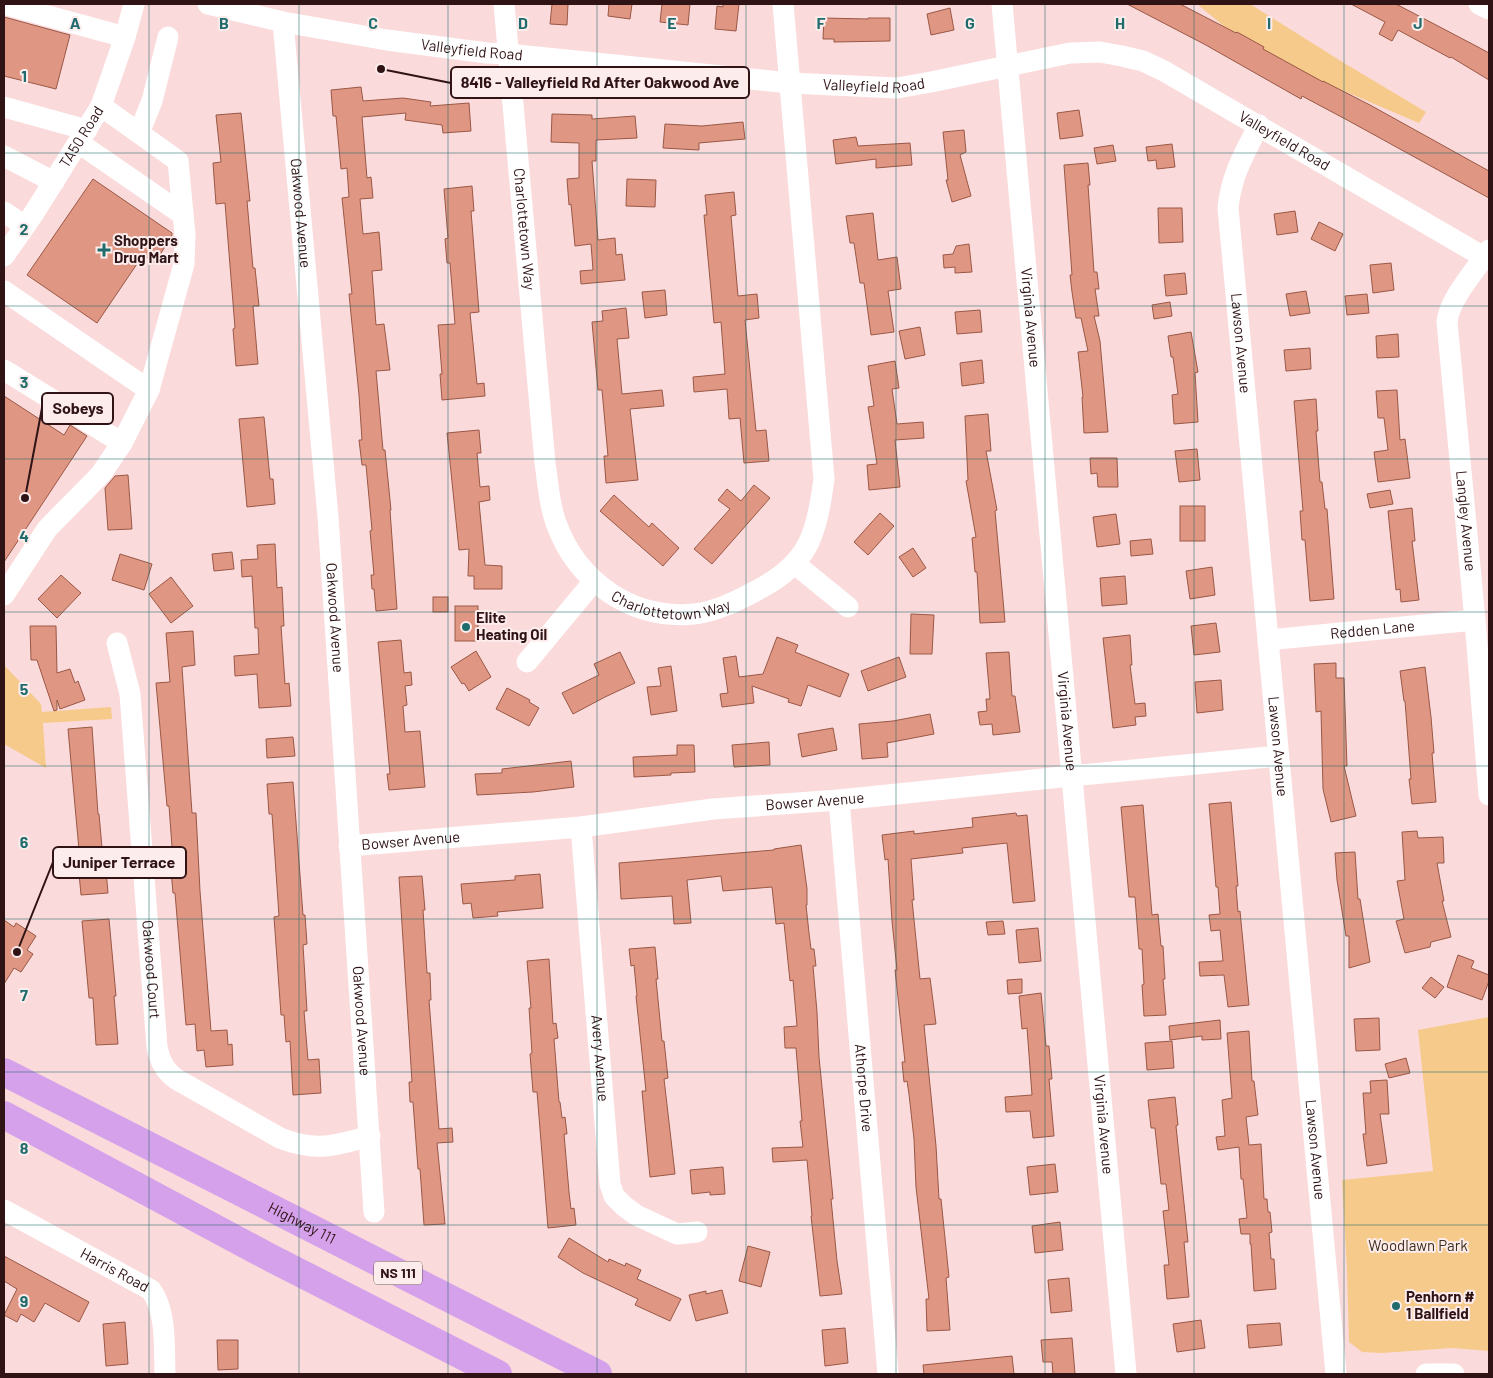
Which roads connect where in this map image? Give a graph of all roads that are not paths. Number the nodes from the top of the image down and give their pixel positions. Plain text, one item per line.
1 (4, 4) edge
2 (134, 4) edge
3 (208, 4) edge
4 (504, 4) edge
5 (783, 4) edge
6 (1002, 4) edge
7 (1479, 4) edge
8 (1489, 10) edge
9 (283, 22) junction
10 (125, 37) junction
11 (168, 37) dead end
12 (508, 54) junction
13 (1007, 67) junction
14 (790, 83) junction
15 (101, 106) junction
16 (4, 107) edge
17 (1260, 126) junction
18 (139, 134) junction
19 (83, 137) junction
20 (4, 156) edge
21 (54, 182) junction
22 (4, 212) edge
23 (182, 214) junction
24 (26, 226) junction
25 (4, 256) edge
26 (1488, 256) edge
27 (4, 291) edge
28 (4, 370) edge
29 (150, 390) junction
30 (122, 443) junction
31 (795, 564) junction
32 (594, 581) junction
33 (4, 595) edge
34 (848, 607) dead end
35 (1476, 620) junction
36 (1268, 640) junction
37 (117, 643) dead end
38 (527, 662) dead end
39 (1278, 756) junction
40 (1071, 776) junction
41 (1489, 795) edge
42 (840, 800) junction
43 (581, 827) junction
44 (349, 846) junction
45 (4, 1072) edge
46 (4, 1115) edge
47 (370, 1136) junction
48 (4, 1210) edge
49 (374, 1212) dead end
50 (697, 1232) dead end
51 (165, 1374) edge
52 (498, 1374) edge
53 (598, 1374) edge
54 (888, 1374) edge
55 (1126, 1374) edge
56 (1336, 1374) edge
57 (1426, 1374) edge
58 (1454, 1374) edge

1 - 10 street
2 - 10 street, TA50 Road
3 - 9 street, Valleyfield Road
4 - 12 street, Charlottetown Way
5 - 14 street, Charlottetown Way
6 - 13 street, Virginia Avenue
7 - 8 street
9 - 12 street, Valleyfield Road
9 - 44 street, Oakwood Avenue
10 - 15 street, TA50 Road
11 - 18 street
12 - 14 street, Valleyfield Road
12 - 32 street, Charlottetown Way
13 - 14 street, Valleyfield Road
13 - 17 street, Valleyfield Road
13 - 40 street, Virginia Avenue
14 - 31 street, Charlottetown Way
15 - 18 street
15 - 19 street, TA50 Road
16 - 19 street
17 - 26 street, Valleyfield Road
17 - 36 street, Lawson Avenue
18 - 23 street
19 - 21 street, TA50 Road
19 - 23 street
20 - 21 street
21 - 24 street, TA50 Road
22 - 24 street
23 - 29 street
24 - 25 street, TA50 Road
26 - 35 street, Langley Avenue
27 - 29 street
28 - 30 street
29 - 30 street
30 - 33 street
31 - 32 street, Charlottetown Way
31 - 34 street
32 - 38 street
35 - 36 street, Redden Lane
35 - 41 street, Langley Avenue
36 - 39 street, Lawson Avenue
37 - 47 street, Oakwood Court
39 - 40 street, Bowser Avenue
39 - 56 street, Lawson Avenue
40 - 42 street, Bowser Avenue
40 - 55 street, Virginia Avenue
42 - 43 street, Bowser Avenue
42 - 54 street, Athorpe Drive
43 - 44 street, Bowser Avenue
43 - 50 street, Avery Avenue
44 - 47 street, Oakwood Avenue
45 - 53 highway, Highway 111 / NS 111
46 - 52 highway
47 - 49 street, Oakwood Avenue
48 - 51 street, Harris Road
57 - 58 street

